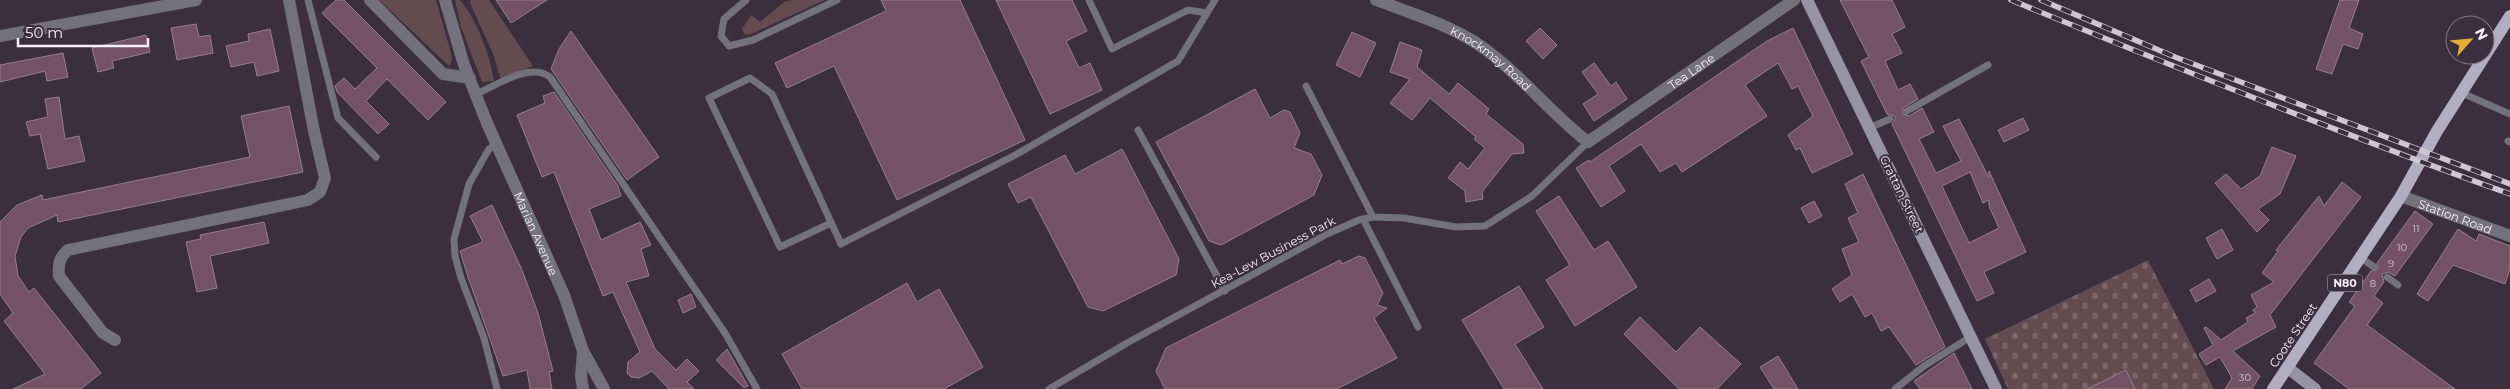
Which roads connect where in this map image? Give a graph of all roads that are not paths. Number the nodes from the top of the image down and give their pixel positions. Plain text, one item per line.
1 (196, 0) edge
2 (289, 0) edge
3 (308, 0) edge
4 (370, 0) edge
5 (446, 0) edge
6 (746, 0) edge
7 (837, 0) edge
8 (1089, 0) edge
9 (1215, 0) edge
10 (1376, 0) edge
11 (1794, 0) edge
12 (1807, 0) edge
13 (1207, 13) junction
14 (2510, 16) edge
15 (0, 36) edge
16 (1988, 65) dead end
17 (470, 78) junction
18 (1306, 86) dead end
19 (476, 94) junction
20 (2462, 94) junction
21 (1907, 111) dead end
22 (2510, 114) edge
23 (1890, 119) dead end
24 (1869, 128) junction
25 (1138, 130) dead end
26 (1588, 142) junction
27 (496, 144) junction
28 (376, 157) dead end
29 (2401, 196) junction
30 (1373, 218) junction
31 (1364, 220) junction
32 (831, 223) junction
33 (2510, 236) edge
34 (2361, 258) junction
35 (2374, 267) dead end
36 (2387, 277) dead end
37 (2398, 285) dead end
38 (1225, 291) junction
39 (1418, 326) dead end
40 (1972, 336) junction
41 (115, 340) dead end
42 (582, 351) junction
43 (2288, 368) junction
44 (497, 389) edge
45 (583, 389) edge
46 (604, 389) edge
47 (757, 389) edge
48 (1049, 389) edge
49 (1896, 389) edge
50 (1996, 389) edge
51 (2273, 389) edge
52 (2315, 389) edge

1 - 15 street
2 - 41 street
3 - 28 lane
4 - 17 street
5 - 17 street, Marian Avenue
6 - 7 lane
8 - 13 lane
9 - 13 lane
10 - 26 street, Knockmay Road
11 - 26 street, Tea Lane
12 - 24 main road, Grattan Street
13 - 32 lane
14 - 20 main road, N80
16 - 21 lane
17 - 19 street, Marian Avenue
18 - 30 lane
19 - 27 street, Marian Avenue
19 - 47 lane
20 - 22 lane
20 - 29 main road, N80
23 - 24 lane
24 - 40 main road, Grattan Street
25 - 38 lane
26 - 30 lane, Kea-Lew Business Park
27 - 42 street, Marian Avenue
27 - 44 lane
29 - 33 street, Station Road
29 - 34 main road, Coote Street / N80
30 - 31 lane, Kea-Lew Business Park
31 - 38 lane, Kea-Lew Business Park
31 - 39 lane
32 - 32 lane
34 - 35 lane
34 - 43 main road, Coote Street / N80
36 - 37 lane
38 - 48 lane, Kea-Lew Business Park
40 - 49 lane
40 - 50 main road, Grattan Street
42 - 45 street
42 - 46 street, Marian Avenue
43 - 51 main road, Coote Street / N80
43 - 52 main road

